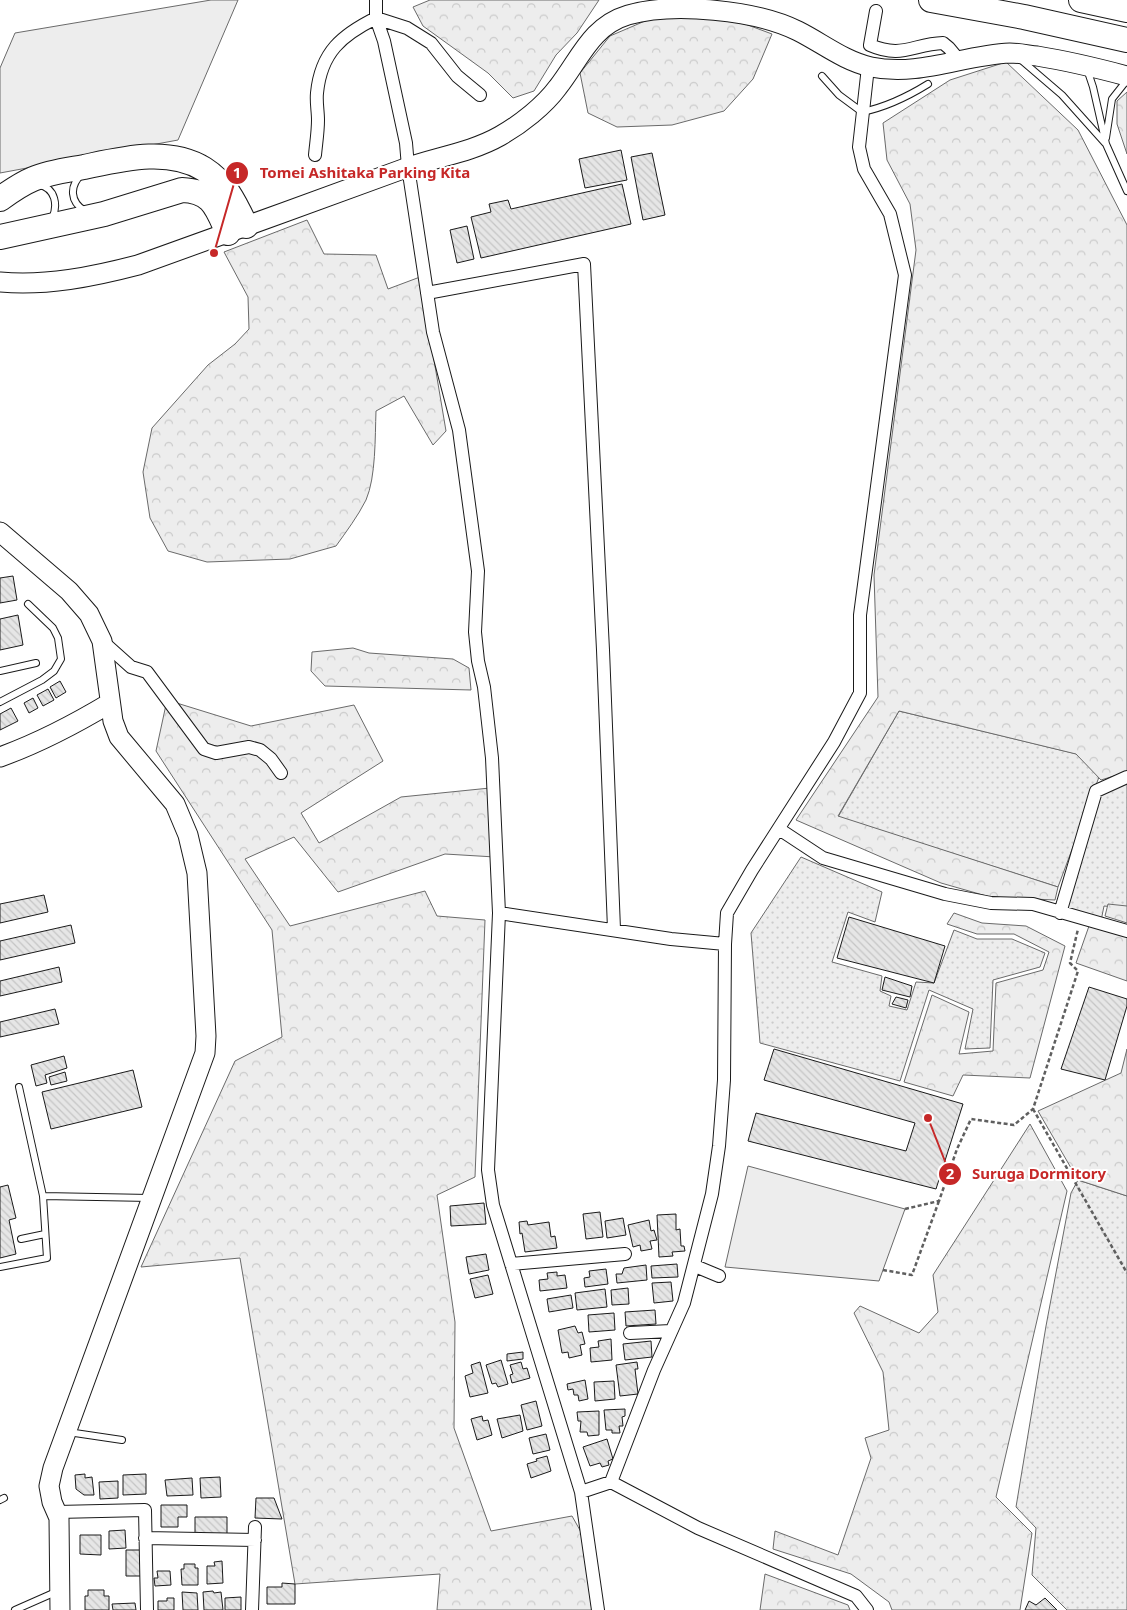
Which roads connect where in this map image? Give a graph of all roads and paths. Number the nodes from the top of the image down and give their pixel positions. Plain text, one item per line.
1 (376, 0) edge
2 (931, 0) edge
3 (1081, 0) edge
4 (1127, 10) edge
5 (876, 11) dead end
6 (376, 18) junction
7 (1127, 40) edge
8 (1013, 53) junction
9 (958, 60) junction
10 (1086, 64) junction
11 (868, 66) junction
12 (822, 76) dead end
13 (1127, 78) edge
14 (928, 84) dead end
15 (480, 95) dead end
16 (862, 112) junction
17 (1106, 144) junction
18 (315, 155) dead end
19 (91, 165) junction
20 (408, 167) junction
21 (1127, 191) edge
22 (8, 193) edge
23 (104, 214) junction
24 (38, 230) junction
25 (237, 230) junction
26 (0, 237) edge
27 (0, 282) edge
28 (427, 293) junction
29 (0, 532) edge
30 (28, 604) dead end
31 (102, 641) junction
32 (36, 663) dead end
33 (0, 671) edge
34 (0, 702) edge
35 (110, 703) junction
36 (0, 757) edge
37 (281, 773) dead end
38 (1127, 777) edge
39 (779, 829) junction
40 (499, 913) junction
41 (1060, 913) junction
42 (1080, 918) junction
43 (614, 930) junction
44 (1127, 931) edge
45 (725, 944) junction
46 (19, 1087) dead end
47 (1033, 1109) junction
48 (43, 1196) junction
49 (152, 1198) junction
50 (939, 1201) junction
51 (905, 1208) dead end
52 (45, 1234) junction
53 (21, 1239) dead end
54 (625, 1254) dead end
55 (512, 1264) junction
56 (695, 1266) junction
57 (0, 1267) edge
58 (883, 1270) dead end
59 (1127, 1273) edge
60 (719, 1276) dead end
61 (672, 1331) junction
62 (630, 1333) dead end
63 (66, 1431) junction
64 (122, 1440) dead end
65 (611, 1482) junction
66 (581, 1492) junction
67 (57, 1512) junction
68 (255, 1527) dead end
69 (145, 1538) junction
70 (254, 1540) junction
71 (60, 1590) junction
72 (15, 1610) edge
73 (60, 1610) edge
74 (147, 1610) edge
75 (252, 1610) edge
76 (598, 1610) edge
77 (867, 1610) edge

1 - 6 street
2 - 7 highway
3 - 4 highway
5 - 9 street
6 - 15 street
6 - 18 street
6 - 20 street
8 - 9 street
8 - 10 street
8 - 17 lane
9 - 11 street
10 - 13 street
10 - 17 lane
11 - 16 street
11 - 20 street
12 - 16 lane
13 - 17 lane
14 - 16 lane
16 - 39 street
17 - 21 lane
19 - 22 highway
19 - 23 lane
19 - 25 highway
20 - 25 street
20 - 28 street
22 - 24 lane
23 - 24 highway
23 - 25 highway
24 - 26 highway
25 - 27 street
28 - 40 street
28 - 43 street
29 - 31 street
30 - 34 lane
31 - 35 street
31 - 37 street
32 - 33 lane
35 - 36 street
35 - 49 street
38 - 41 street
39 - 41 street
39 - 45 street
40 - 43 street
40 - 55 street
41 - 42 street
42 - 44 street
42 - 47 path
43 - 45 street
45 - 56 street
46 - 48 lane
47 - 50 path
47 - 59 path
48 - 49 lane
48 - 52 lane
49 - 63 street
50 - 51 path
50 - 58 path
52 - 53 lane
52 - 57 lane
54 - 55 street
55 - 66 street
56 - 60 street
56 - 61 street
61 - 62 street
61 - 65 street
63 - 64 lane
63 - 67 street
65 - 66 street
65 - 77 street
66 - 76 street
67 - 69 street
67 - 71 street
68 - 70 street
69 - 70 street
69 - 74 street
70 - 75 street
71 - 72 lane
71 - 73 street

